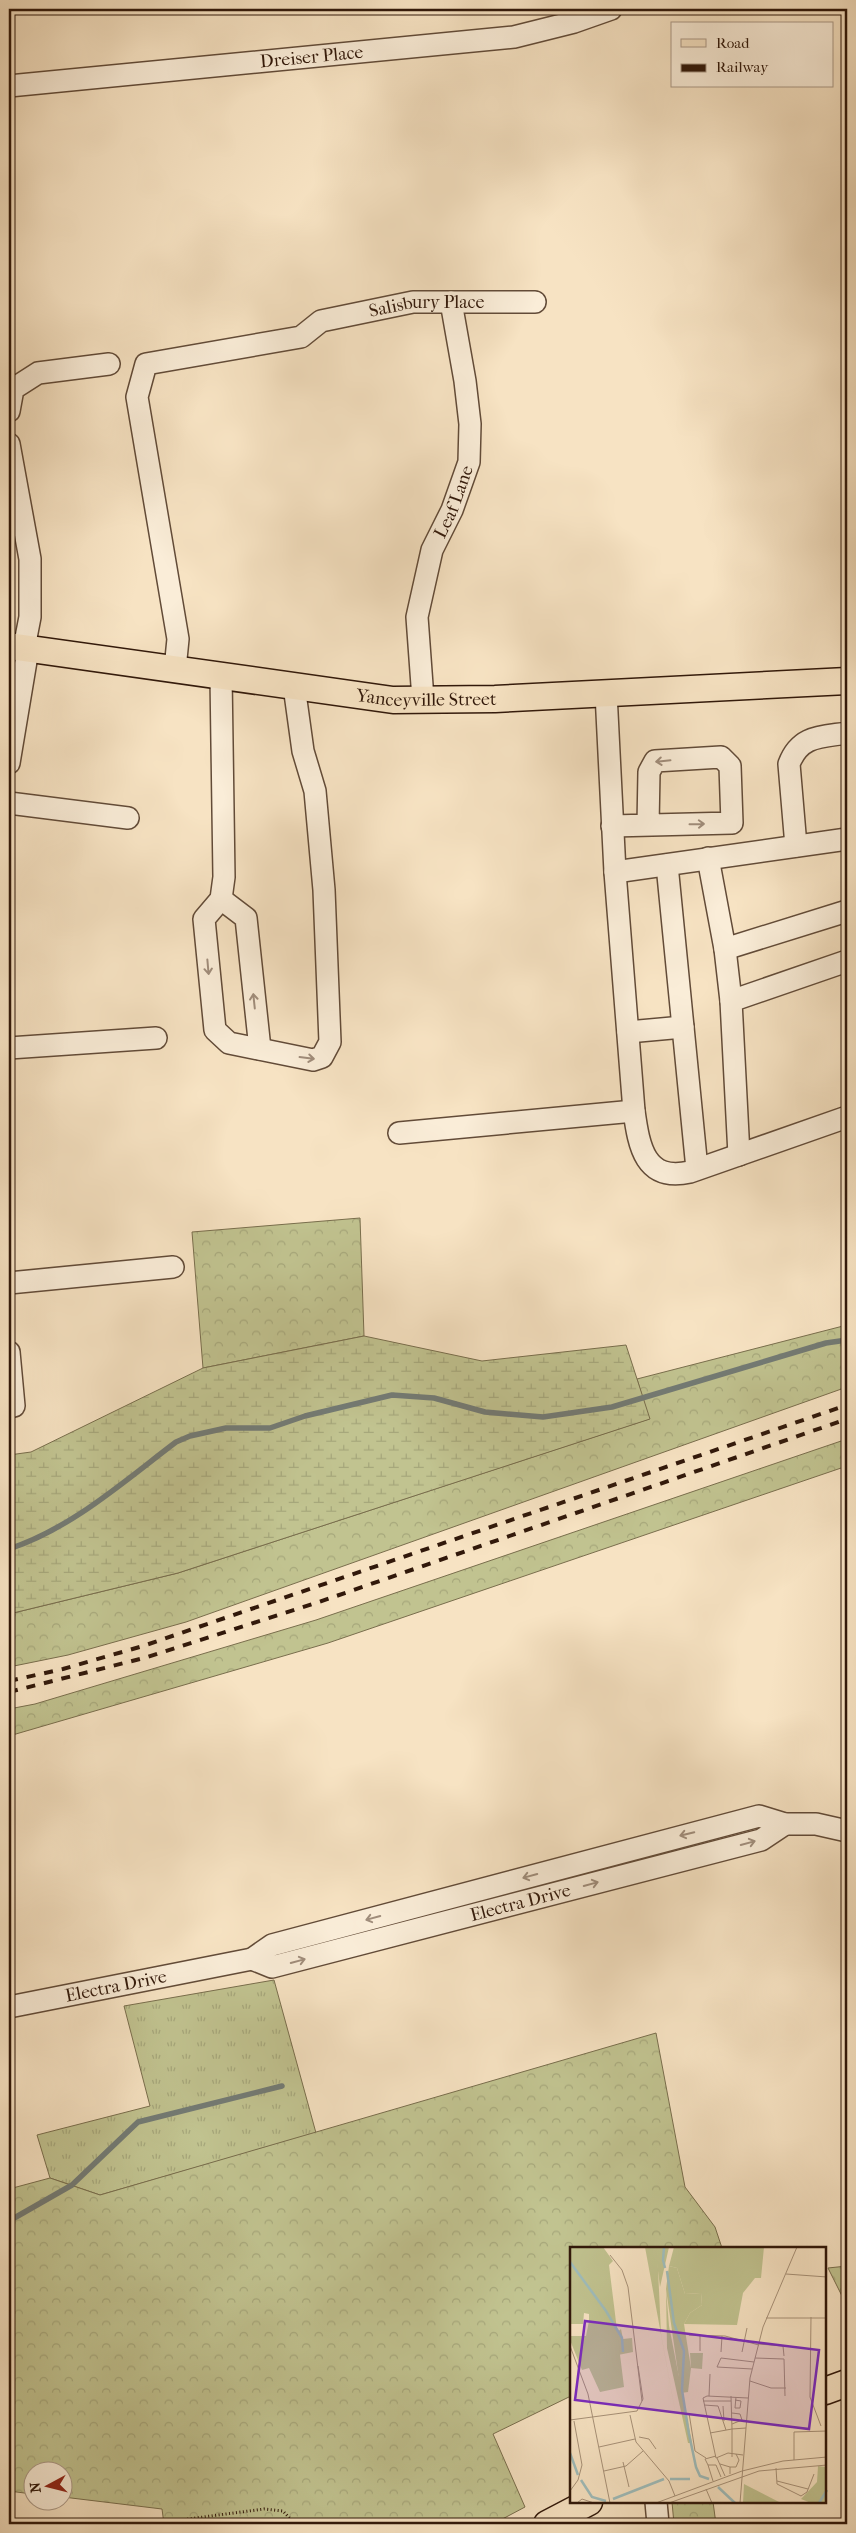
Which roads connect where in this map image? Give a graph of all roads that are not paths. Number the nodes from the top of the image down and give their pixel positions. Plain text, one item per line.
1 (611, 9) edge
2 (9, 86) edge
3 (451, 302) junction
4 (535, 302) dead end
5 (109, 364) dead end
6 (9, 411) edge
7 (9, 444) edge
8 (20, 647) edge
9 (175, 669) junction
10 (221, 676) junction
11 (847, 681) edge
12 (294, 686) junction
13 (606, 693) junction
14 (423, 699) junction
15 (847, 732) edge
16 (9, 763) edge
17 (9, 803) edge
18 (128, 818) dead end
19 (732, 823) junction
20 (648, 825) junction
21 (612, 826) junction
22 (847, 839) edge
23 (796, 846) junction
24 (736, 855) junction
25 (708, 858) junction
26 (667, 865) junction
27 (615, 872) junction
28 (221, 899) junction
29 (847, 911) edge
30 (724, 949) junction
31 (847, 962) edge
32 (731, 1001) junction
33 (683, 1027) junction
34 (628, 1032) junction
35 (156, 1038) dead end
36 (9, 1048) edge
37 (260, 1049) junction
38 (634, 1111) junction
39 (847, 1117) edge
40 (399, 1133) dead end
41 (739, 1155) junction
42 (697, 1169) junction
43 (172, 1266) dead end
44 (9, 1283) edge
45 (9, 1352) edge
46 (14, 1406) dead end
47 (784, 1824) junction
48 (847, 1831) edge
49 (445, 1898) junction
50 (451, 1921) junction
51 (252, 1959) junction
52 (9, 2007) edge
53 (847, 2382) edge
54 (826, 2391) edge
55 (587, 2503) edge
56 (656, 2503) edge
57 (547, 2524) edge
58 (658, 2524) edge

1 - 2 street, Dreiser Place
3 - 4 street, Salisbury Place
3 - 9 street, Salisbury Place
3 - 14 street, Leaf Lane
5 - 6 street
7 - 8 street
8 - 9 main road, Yanceyville Street
8 - 16 street
9 - 10 main road, Yanceyville Street
10 - 12 main road, Yanceyville Street
10 - 28 street
11 - 13 main road, Yanceyville Street
12 - 14 main road, Yanceyville Street
37 -> 12 street
13 - 14 main road, Yanceyville Street
13 - 21 street
15 - 23 street
17 - 18 street
20 -> 19 street
19 -> 20 street
19 - 24 street
20 - 21 street
21 - 27 street
22 - 23 street
23 - 24 street
24 - 25 street
25 - 26 street
25 - 30 street
26 - 27 street
26 - 33 street
27 - 34 street
37 -> 28 street
28 -> 37 street
29 - 30 street
30 - 32 street
31 - 32 street
32 - 41 street
33 - 34 street
33 - 42 street
34 - 38 street
35 - 36 street
38 - 40 street
38 - 42 street
39 - 41 street
41 - 42 street
43 - 44 street
45 - 46 street
47 - 48 street, Electra Drive
47 -> 49 street, Electra Drive
50 -> 47 street, Electra Drive
49 - 50 street
49 -> 51 street, Electra Drive
51 -> 50 street, Electra Drive
51 - 52 street, Electra Drive
53 - 54 main road
55 - 57 main road
56 - 58 street

